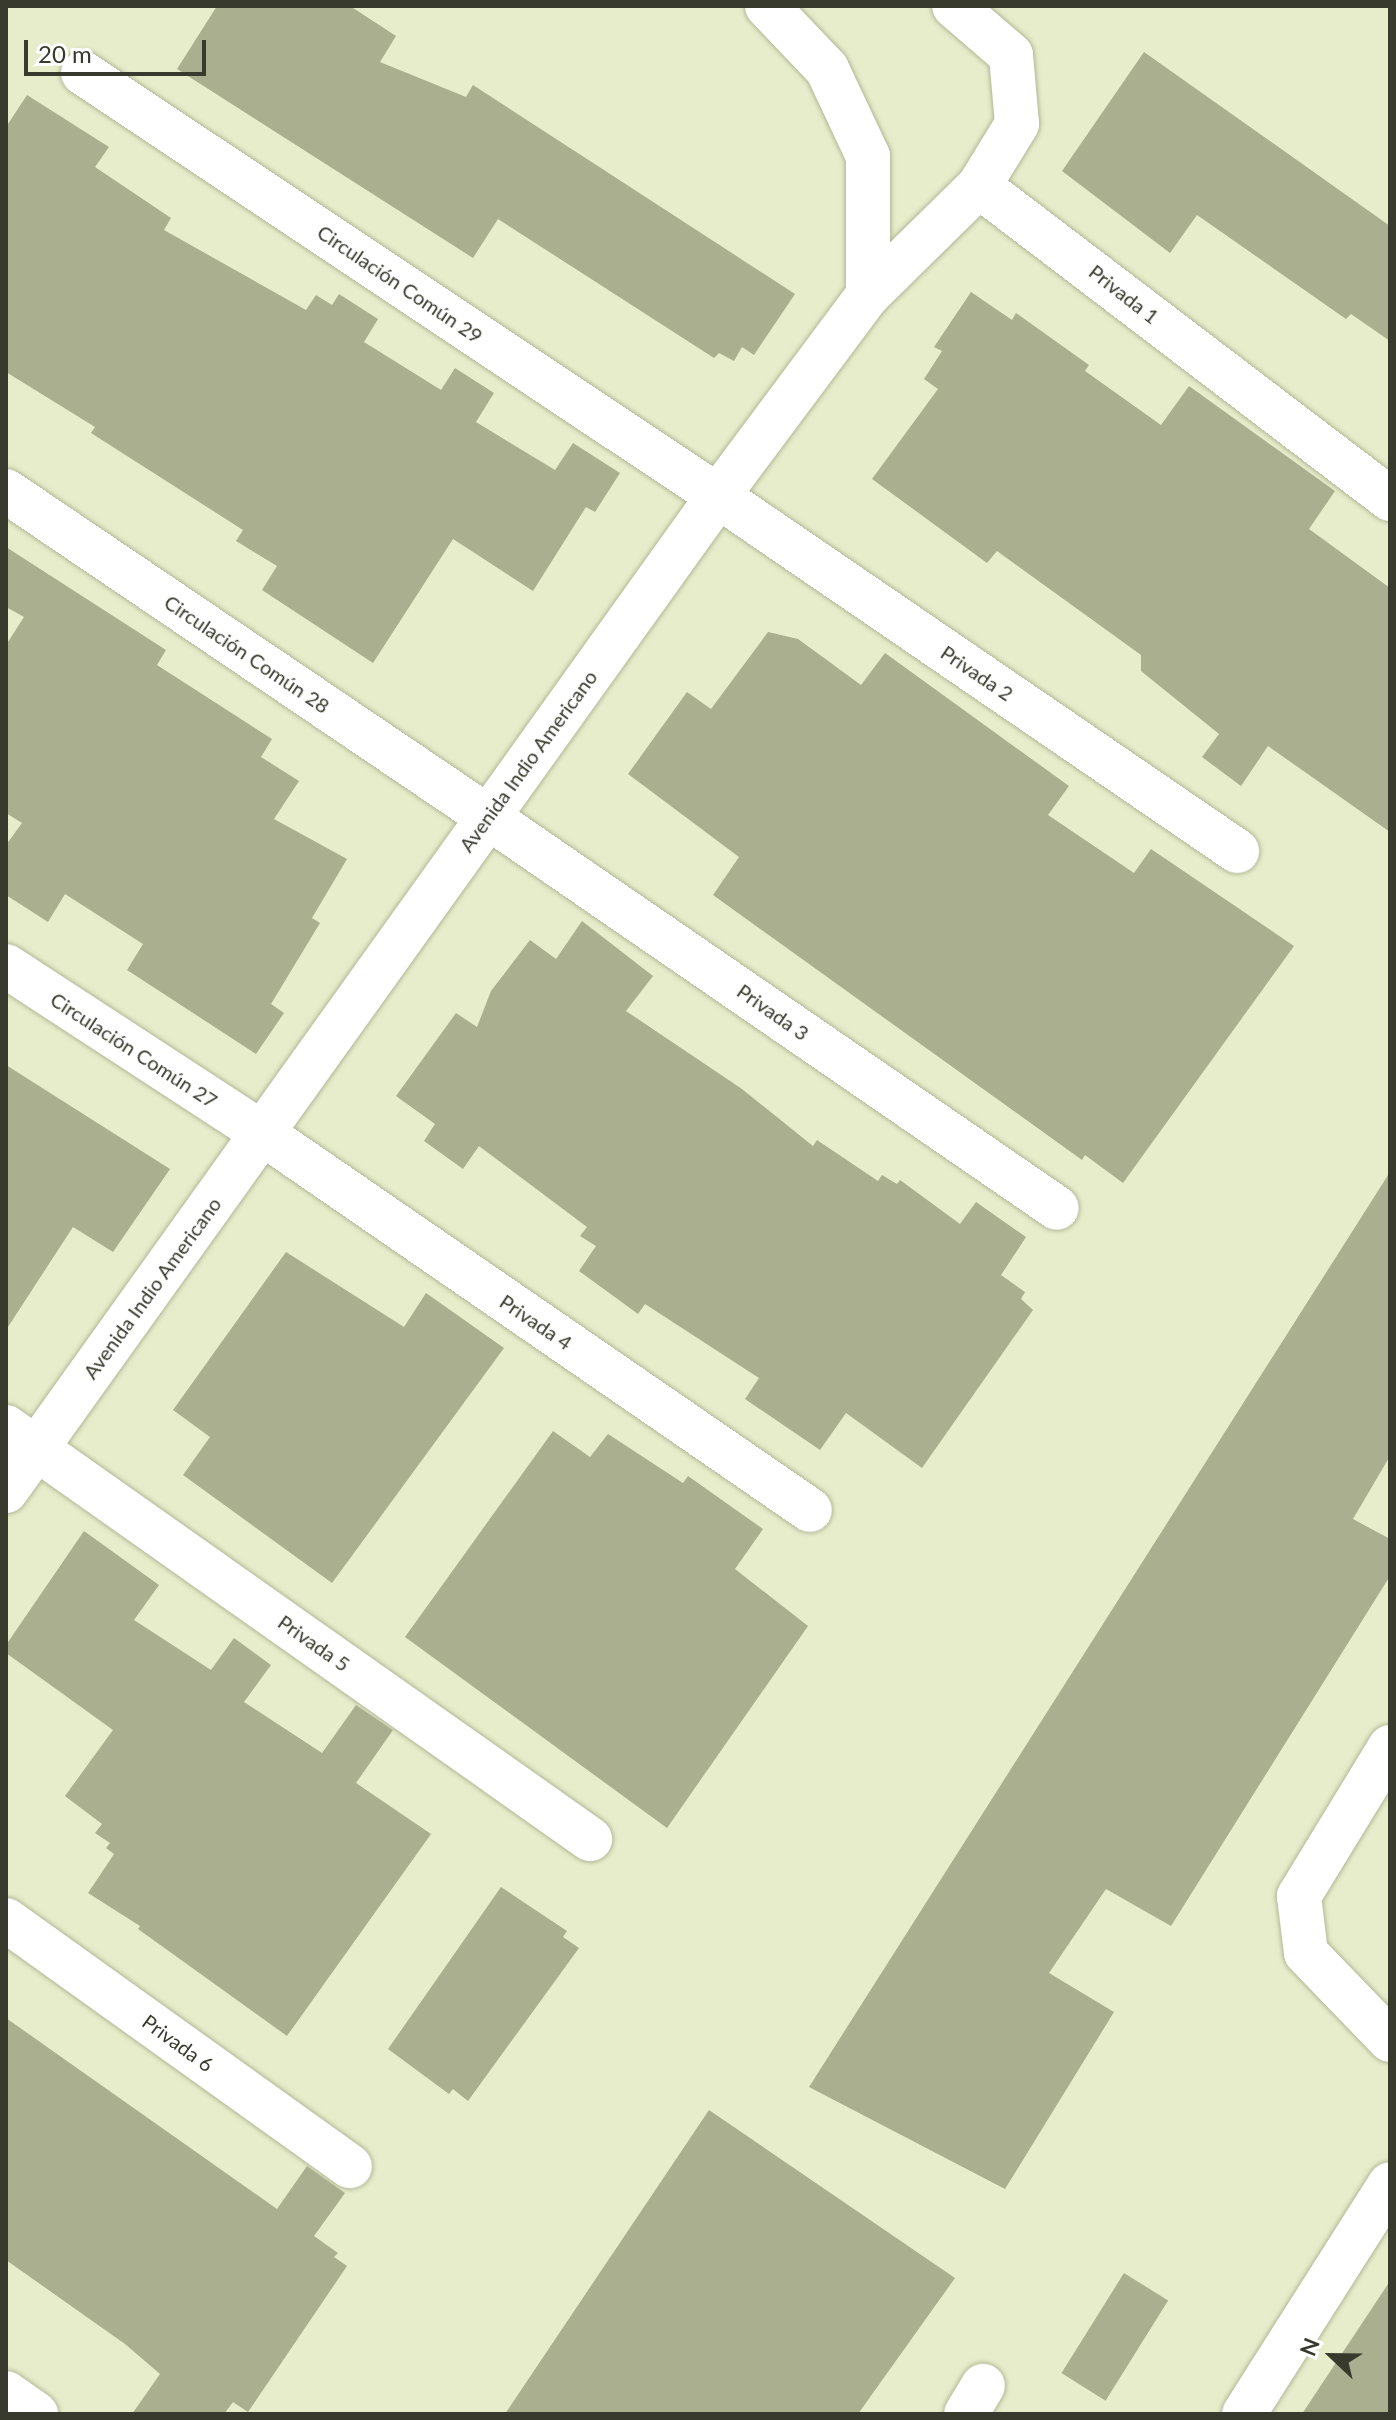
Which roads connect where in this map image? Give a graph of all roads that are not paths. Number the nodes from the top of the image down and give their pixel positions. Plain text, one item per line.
1 (767, 6) edge
2 (954, 6) edge
3 (83, 73) dead end
4 (979, 186) junction
5 (868, 295) junction
6 (6, 491) edge
7 (718, 496) junction
8 (1390, 499) edge
9 (488, 817) junction
10 (1237, 851) dead end
11 (6, 966) edge
12 (262, 1133) junction
13 (1057, 1208) dead end
14 (22, 1437) edge
15 (6, 1491) edge
16 (810, 1510) dead end
17 (1390, 1747) edge
18 (590, 1839) dead end
19 (6, 1920) edge
20 (1390, 2040) edge
21 (350, 2166) dead end
22 (1390, 2184) edge
23 (6, 2393) edge
24 (36, 2414) edge
25 (1244, 2414) edge

1 - 5 street
2 - 4 street
3 - 7 street, Circulación Común 29
4 - 5 street
4 - 8 street, Privada 1
5 - 7 street, Avenida Indio Americano
6 - 9 street, Circulación Común 28
7 - 9 street, Avenida Indio Americano
7 - 10 street, Privada 2
9 - 12 street, Avenida Indio Americano
9 - 13 street, Privada 3
11 - 12 street, Circulación Común 27
12 - 14 street, Avenida Indio Americano
12 - 16 street, Privada 4
14 - 15 street, Avenida Indio Americano
14 - 18 street, Privada 5
17 - 20 street
19 - 21 street, Privada 6
22 - 25 street
23 - 24 street

